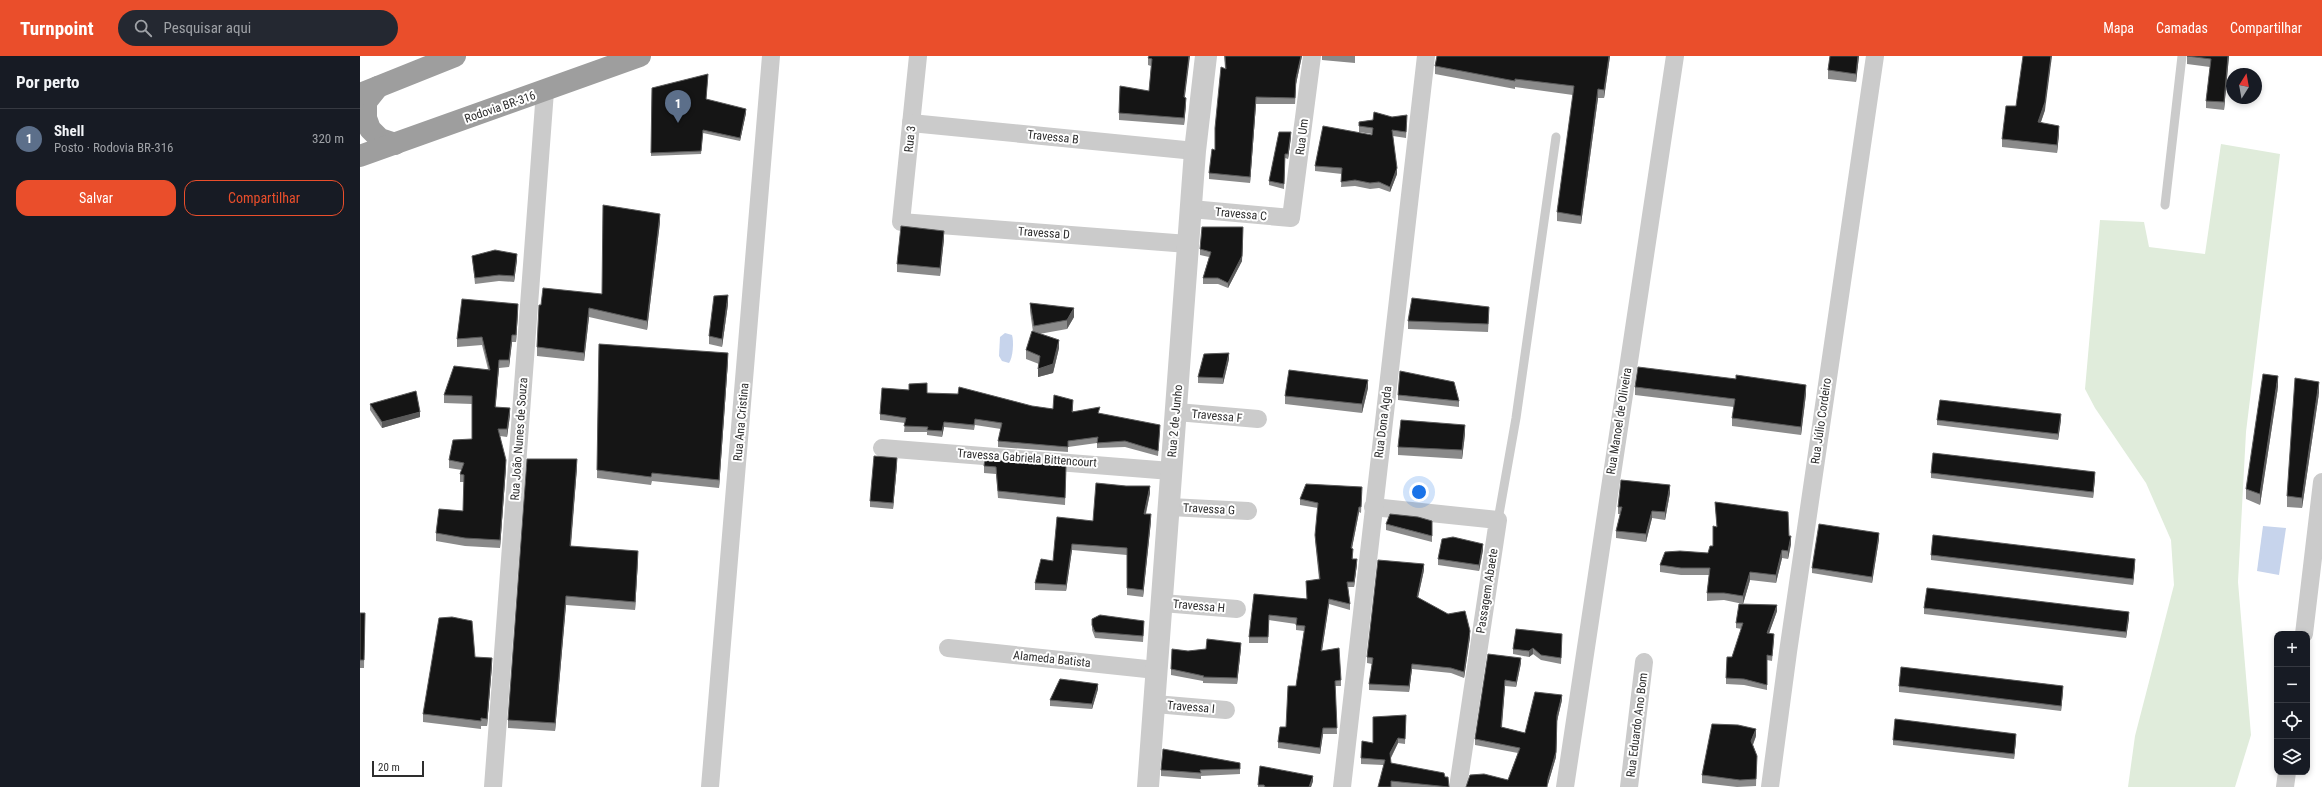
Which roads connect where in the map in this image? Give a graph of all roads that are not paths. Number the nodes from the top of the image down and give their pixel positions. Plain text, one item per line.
1 (455, 56) edge
2 (640, 56) edge
3 (772, 56) edge
4 (918, 56) edge
5 (1206, 56) edge
6 (1312, 56) edge
7 (1426, 56) edge
8 (1675, 56) edge
9 (1875, 56) edge
10 (2182, 56) edge
11 (369, 91) edge
12 (545, 92) junction
13 (912, 123) junction
14 (1556, 137) dead end
15 (395, 144) junction
16 (1195, 151) junction
17 (360, 156) edge
18 (2165, 205) dead end
19 (1191, 209) junction
20 (1291, 218) joint
21 (901, 222) joint
22 (1188, 244) junction
23 (1177, 412) junction
24 (1258, 419) dead end
25 (882, 448) dead end
26 (1171, 471) junction
27 (2322, 482) edge
28 (1170, 507) junction
29 (1373, 508) junction
30 (1248, 511) dead end
31 (1498, 520) junction
32 (1162, 602) junction
33 (1237, 609) dead end
34 (2304, 631) edge
35 (948, 648) dead end
36 (1644, 662) dead end
37 (1156, 670) junction
38 (1155, 704) junction
39 (1226, 710) dead end
40 (2287, 775) edge
41 (493, 787) edge
42 (710, 787) edge
43 (1148, 787) edge
44 (1342, 787) edge
45 (1458, 787) edge
46 (1565, 787) edge
47 (1629, 787) edge
48 (1770, 787) edge
49 (2285, 787) edge

1 - 11 highway
2 - 12 highway, Rodovia BR-316
3 - 42 street, Rua Ana Cristina
4 - 13 street, Rua 3
5 - 16 street, Rua 2 de Junho
6 - 20 street, Rua Um
7 - 29 street, Rua Dona Agda
8 - 46 street, Rua Manoel de Oliveira
9 - 48 street, Rua Júlio Cordeiro
10 - 18 lane
11 - 15 highway
12 - 15 highway, Rodovia BR-316
12 - 41 street, Rua João Nunes de Souza
13 - 16 street, Travessa B
13 - 21 street, Rua 3
14 - 31 lane
15 - 17 highway, Rodovia BR-316
16 - 19 street, Rua 2 de Junho
19 - 20 street, Travessa C
19 - 22 street, Rua 2 de Junho
21 - 22 street, Travessa D
22 - 23 street, Rua 2 de Junho
23 - 24 street, Travessa F
23 - 26 street, Rua 2 de Junho
25 - 26 street, Travessa Gabriela Bittencourt
26 - 28 street, Rua 2 de Junho
27 - 34 street
28 - 30 street, Travessa G
28 - 32 street, Rua 2 de Junho
29 - 31 street
29 - 44 street, Rua Dona Agda
31 - 45 street, Passagem Abaete
32 - 33 street, Travessa H
32 - 37 street, Rua 2 de Junho
35 - 37 street, Alameda Batista
36 - 47 street, Rua Eduardo Ano Bom
37 - 38 street, Rua 2 de Junho
38 - 39 street, Travessa I
38 - 43 street, Rua 2 de Junho
40 - 49 street

